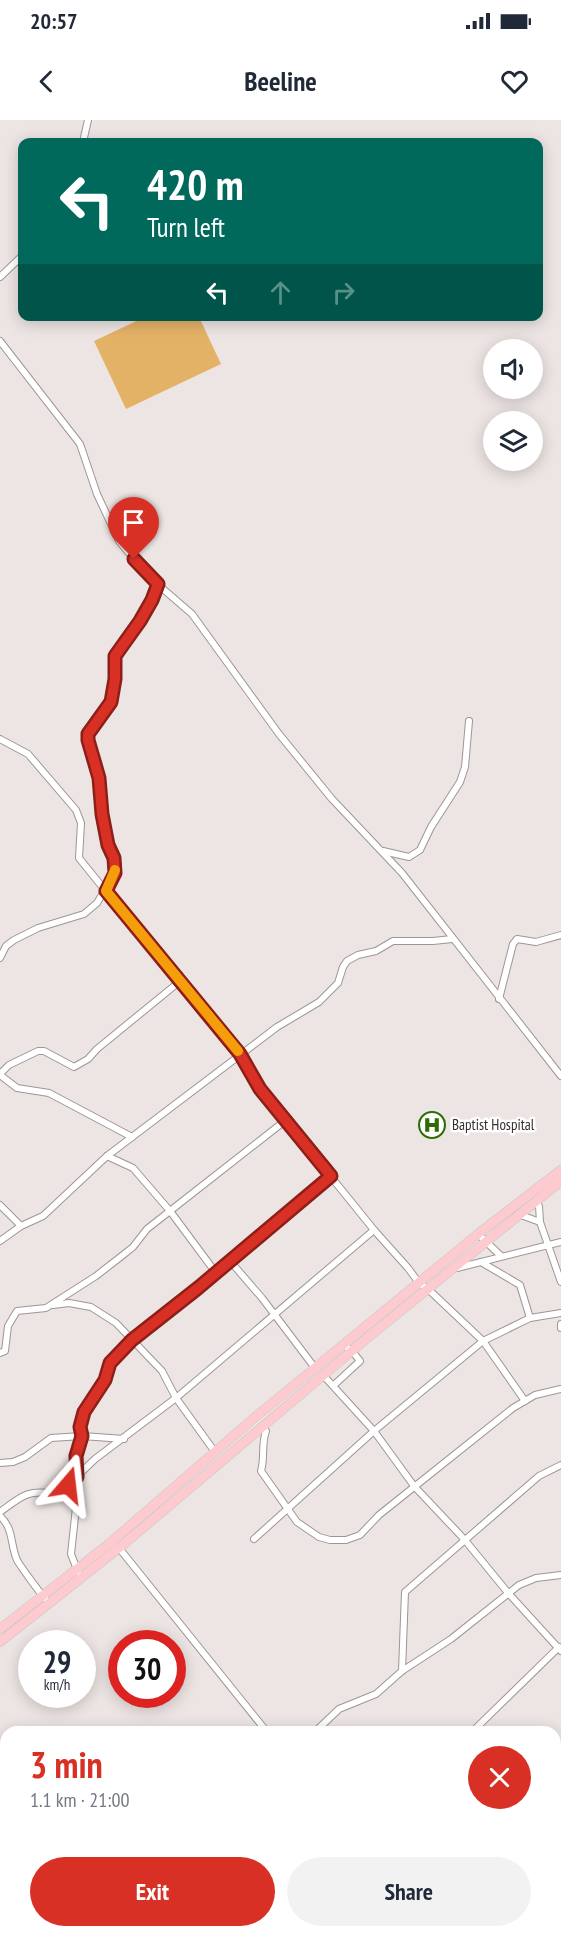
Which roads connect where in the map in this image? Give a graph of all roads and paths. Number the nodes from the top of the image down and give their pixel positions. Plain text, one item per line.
1 (88, 120) edge
2 (84, 138) edge
3 (18, 260) edge
4 (0, 277) edge
5 (0, 341) edge
6 (158, 584) junction
7 (469, 721) dead end
8 (0, 739) edge
9 (383, 851) junction
10 (106, 891) junction
11 (561, 935) edge
12 (452, 939) junction
13 (0, 958) edge
14 (179, 982) junction
15 (499, 999) junction
16 (240, 1054) junction
17 (0, 1074) edge
18 (561, 1076) edge
19 (286, 1120) junction
20 (132, 1137) junction
21 (107, 1156) junction
22 (561, 1170) edge
23 (331, 1176) junction
24 (561, 1181) edge
25 (536, 1201) junction
26 (0, 1205) edge
27 (170, 1211) junction
28 (507, 1213) junction
29 (520, 1215) junction
30 (540, 1222) junction
31 (21, 1226) junction
32 (375, 1230) junction
33 (478, 1234) junction
34 (0, 1241) edge
35 (486, 1241) junction
36 (561, 1242) edge
37 (548, 1246) junction
38 (501, 1256) junction
39 (230, 1261) junction
40 (481, 1262) junction
41 (450, 1269) junction
42 (216, 1273) junction
43 (561, 1282) edge
44 (419, 1283) junction
45 (428, 1289) junction
46 (50, 1305) junction
47 (561, 1313) edge
48 (275, 1314) junction
49 (530, 1318) junction
50 (132, 1340) junction
51 (483, 1341) junction
52 (344, 1345) junction
53 (352, 1351) junction
54 (0, 1353) edge
55 (315, 1368) junction
56 (323, 1375) junction
57 (334, 1386) junction
58 (561, 1389) edge
59 (176, 1398) junction
60 (525, 1401) junction
61 (262, 1426) junction
62 (374, 1431) junction
63 (82, 1436) junction
64 (124, 1439) junction
65 (215, 1452) junction
66 (0, 1463) edge
67 (561, 1465) edge
68 (77, 1477) junction
69 (414, 1486) junction
70 (288, 1508) junction
71 (0, 1514) edge
72 (254, 1539) dead end
73 (464, 1539) junction
74 (119, 1548) junction
75 (80, 1573) junction
76 (561, 1575) edge
77 (509, 1594) junction
78 (46, 1599) junction
79 (0, 1629) edge
80 (0, 1642) edge
81 (560, 1648) edge
82 (402, 1671) junction
83 (262, 1726) edge
84 (321, 1726) edge
85 (478, 1726) edge

1 - 2 street
3 - 4 street
5 - 6 street
6 - 9 street
6 - 10 street
7 - 9 street
8 - 10 street
9 - 12 street
10 - 13 street
10 - 14 street
11 - 15 street
12 - 15 street
12 - 16 street
14 - 16 street
14 - 17 street
15 - 18 street
16 - 19 street
16 - 20 street
17 - 20 street
19 - 23 street
19 - 27 street
20 - 21 street
21 - 27 street
21 - 31 street
22 - 28 main road
23 - 32 street
23 - 39 street
24 - 25 main road
25 - 29 main road
25 - 30 street
26 - 31 street
27 - 42 street
27 - 46 street
28 - 29 street
28 - 33 main road
29 - 30 street
29 - 35 main road
30 - 37 street
31 - 34 street
32 - 44 street
32 - 48 street
33 - 35 street
33 - 44 main road
35 - 38 street
35 - 41 main road
36 - 37 street
37 - 38 street
37 - 43 street
38 - 40 street
39 - 42 street
39 - 48 street
40 - 41 street
40 - 49 street
41 - 45 main road
42 - 50 street
44 - 45 street
44 - 52 main road
45 - 51 street
45 - 53 main road
46 - 50 street
46 - 54 street
47 - 49 street
48 - 55 street
48 - 59 street
49 - 51 street
50 - 59 street
50 - 63 street
51 - 60 street
51 - 62 street
52 - 53 street
52 - 55 main road
53 - 56 main road
53 - 57 street
55 - 65 main road
56 - 57 street
56 - 61 main road
57 - 62 street
58 - 60 street
59 - 64 street
59 - 65 street
60 - 69 street
61 - 70 street
61 - 74 main road
62 - 69 street
62 - 70 street
63 - 64 street
63 - 66 street
63 - 68 street
64 - 68 street
65 - 75 main road
67 - 73 street
68 - 71 street
68 - 75 street
69 - 70 street
69 - 73 street
70 - 72 street
71 - 78 street
73 - 77 street
73 - 82 street
74 - 75 main road
74 - 83 street
75 - 78 main road
76 - 77 street
77 - 81 street
77 - 82 street
78 - 79 main road
78 - 80 main road
81 - 85 street
82 - 84 street

